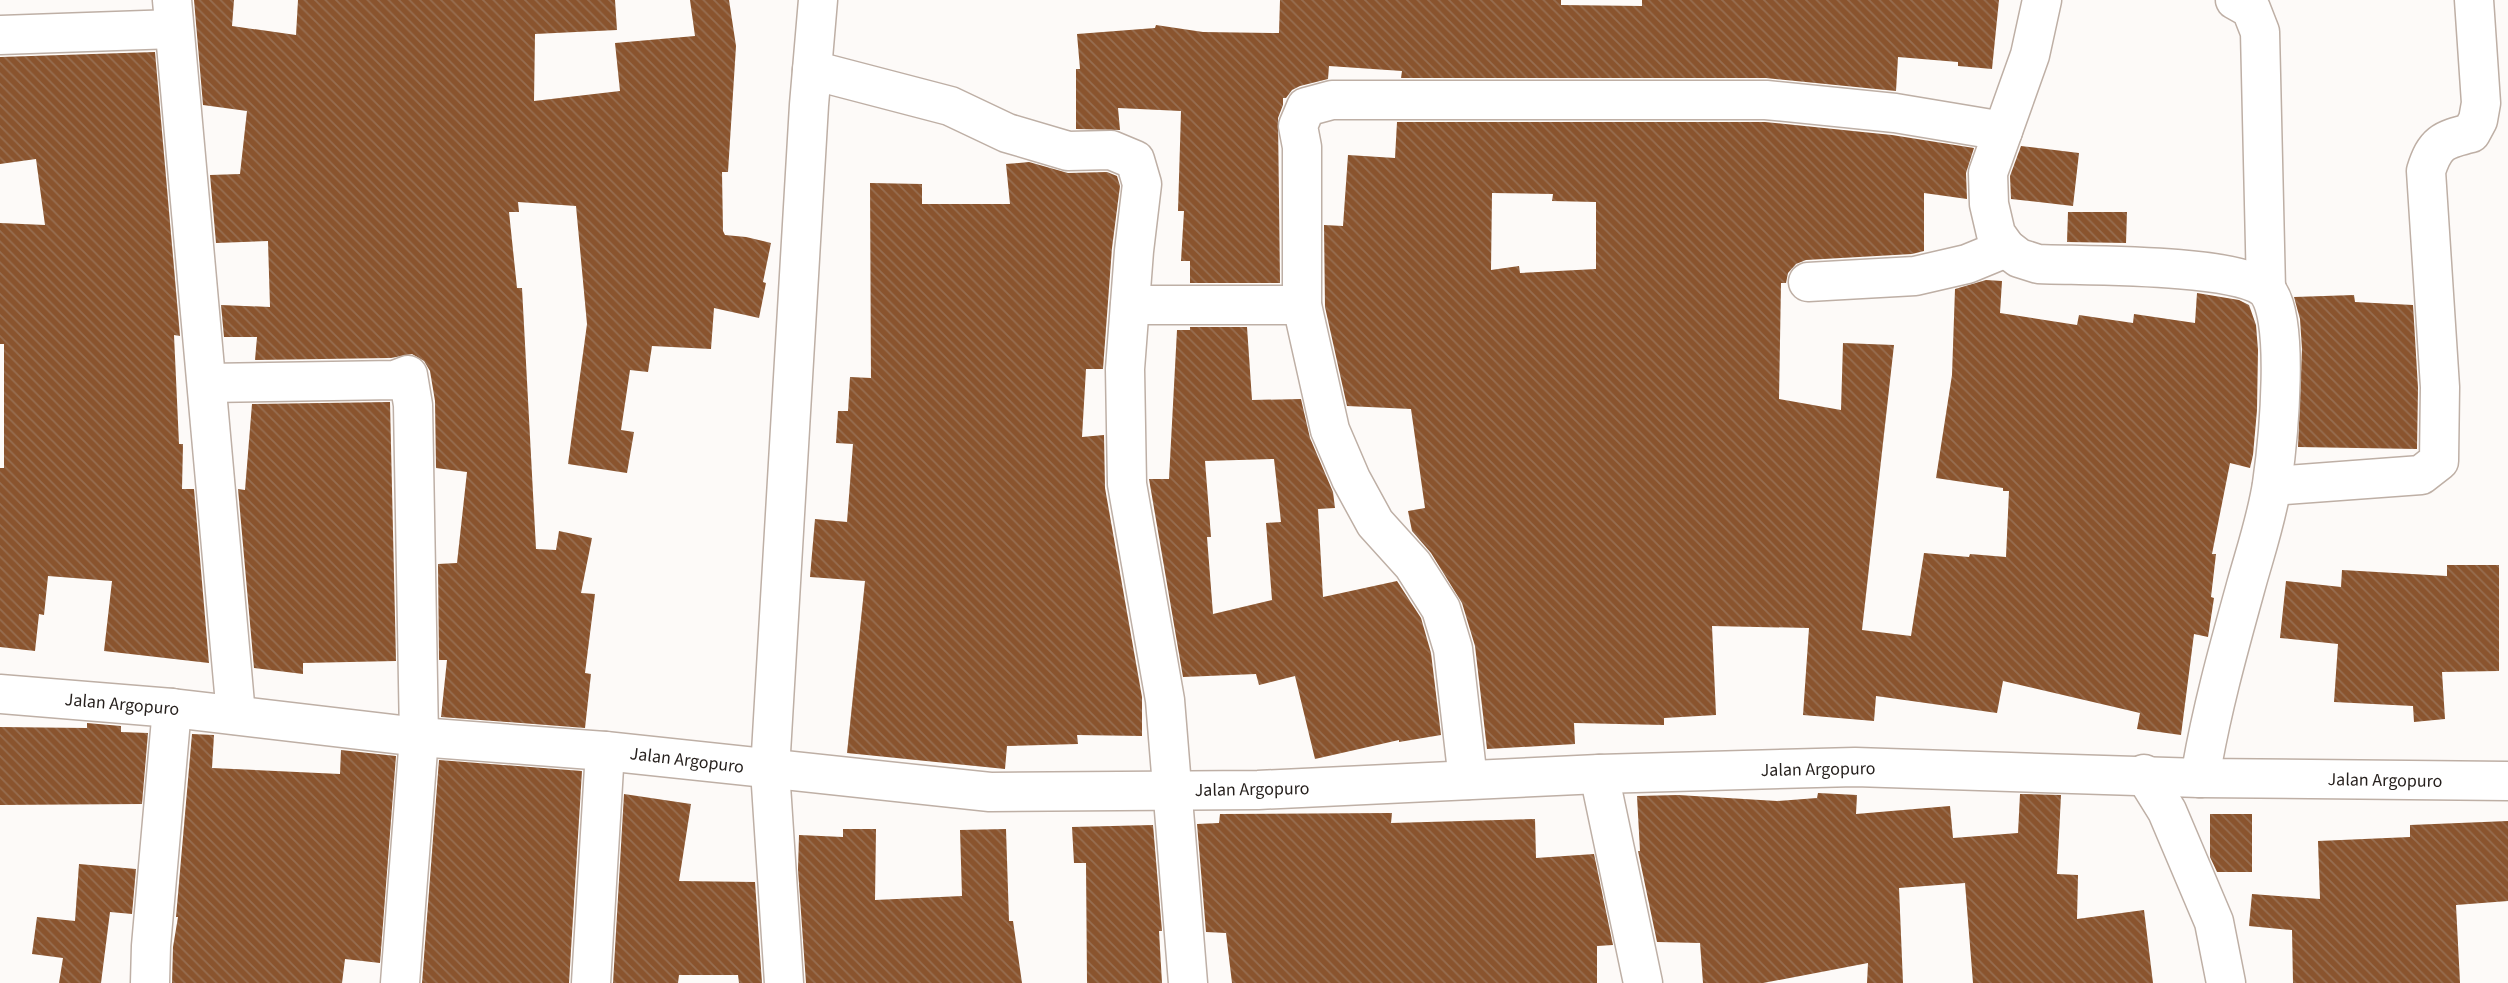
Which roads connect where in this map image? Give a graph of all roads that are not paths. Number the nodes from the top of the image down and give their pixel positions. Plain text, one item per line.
1 (818, 0) edge
2 (2042, 0) edge
3 (2235, 0) edge
4 (2474, 0) edge
5 (173, 15) edge
6 (0, 35) edge
7 (812, 70) junction
8 (2003, 131) junction
9 (2006, 248) junction
10 (1808, 282) dead end
11 (2266, 289) junction
12 (1129, 304) junction
13 (1302, 305) junction
14 (207, 383) junction
15 (2272, 486) junction
16 (0, 694) edge
17 (172, 708) junction
18 (236, 715) junction
19 (419, 737) junction
20 (605, 751) junction
21 (770, 770) junction
22 (1599, 774) junction
23 (2144, 775) junction
24 (2200, 778) junction
25 (1468, 780) junction
26 (2508, 781) edge
27 (1171, 791) junction
28 (150, 983) edge
29 (400, 983) edge
30 (591, 983) edge
31 (784, 983) edge
32 (1188, 983) edge
33 (1643, 983) edge
34 (2226, 983) edge

1 - 7 street
2 - 8 street
3 - 11 street
4 - 15 street
5 - 6 street
5 - 14 street
7 - 12 street
7 - 21 street
8 - 9 street
8 - 13 street
9 - 10 street
9 - 11 street
11 - 15 street
12 - 13 street
12 - 27 street
13 - 25 street
14 - 18 street
14 - 19 street
15 - 24 street
16 - 17 street, Jalan Argopuro
17 - 18 street, Jalan Argopuro
17 - 28 street
18 - 19 street, Jalan Argopuro
19 - 20 street, Jalan Argopuro
19 - 29 street
20 - 21 street, Jalan Argopuro
20 - 30 street
21 - 27 street, Jalan Argopuro
21 - 31 street
22 - 23 street, Jalan Argopuro
22 - 25 street, Jalan Argopuro
22 - 33 street
23 - 24 street, Jalan Argopuro
23 - 34 street
24 - 26 street, Jalan Argopuro
25 - 27 street, Jalan Argopuro
27 - 32 street

